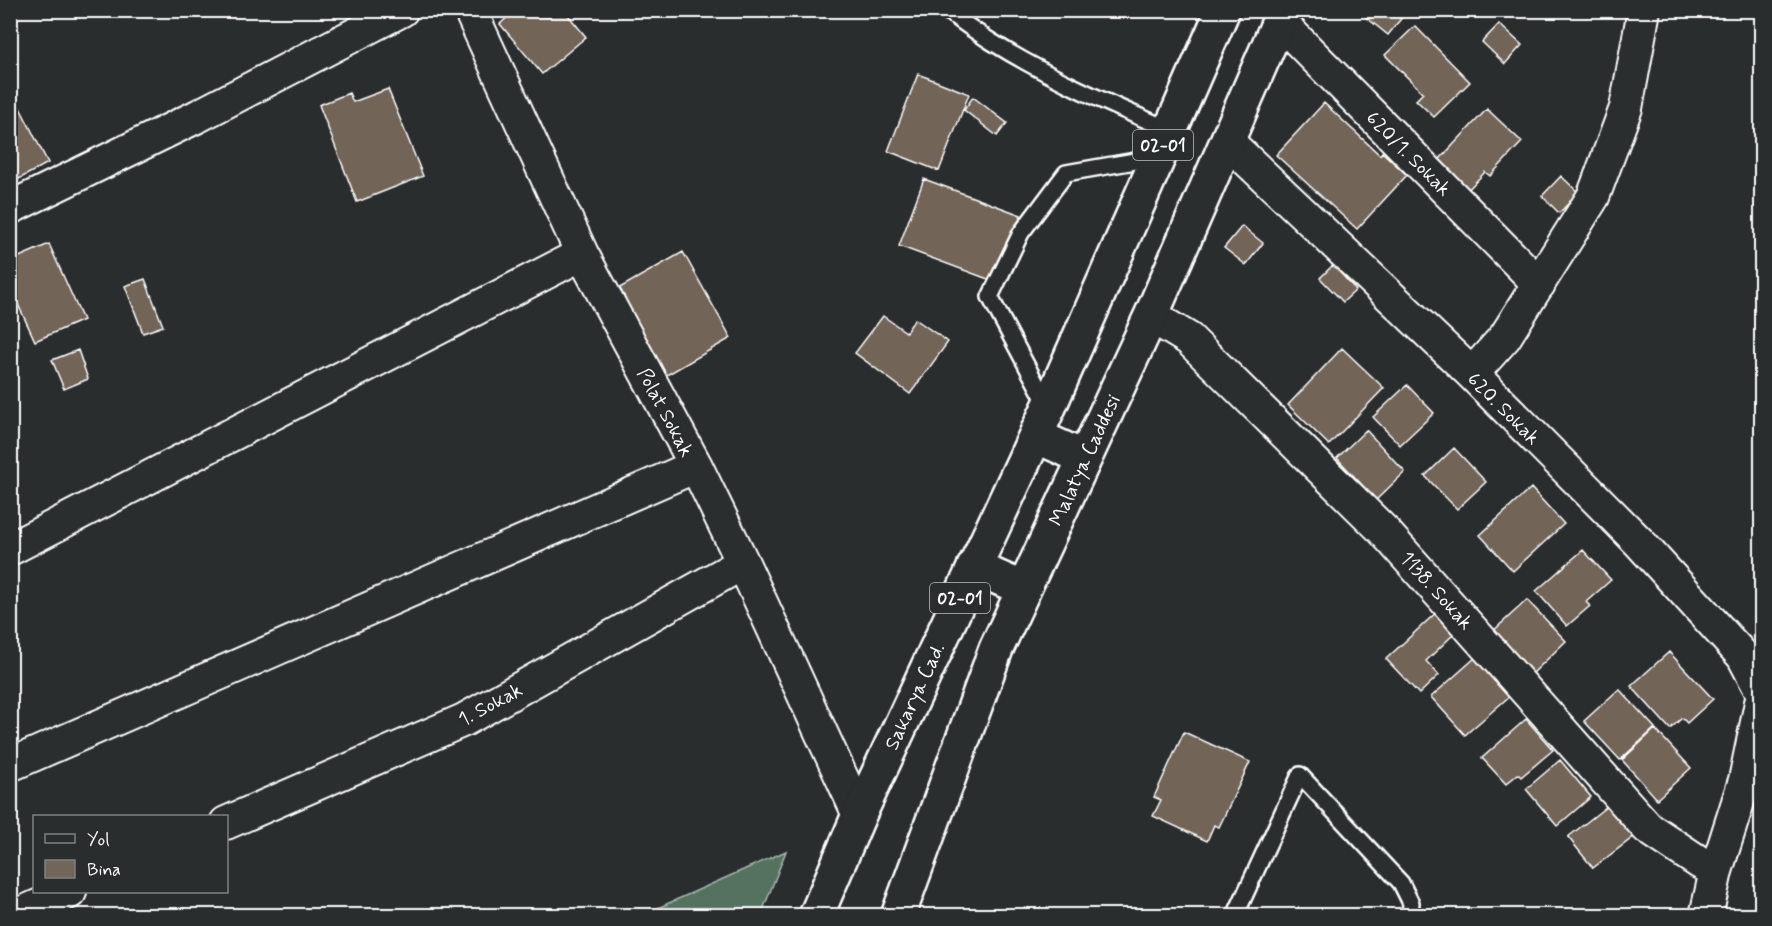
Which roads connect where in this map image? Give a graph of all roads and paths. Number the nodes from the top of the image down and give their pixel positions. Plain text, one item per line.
1 (402, 10) edge
2 (470, 10) edge
3 (946, 10) edge
4 (1223, 10) edge
5 (1644, 10) edge
6 (1281, 16) edge
7 (1227, 141) junction
8 (1164, 144) junction
9 (10, 208) edge
10 (582, 254) junction
11 (1539, 284) junction
12 (1150, 316) junction
13 (1472, 374) junction
14 (1049, 407) junction
15 (1036, 436) junction
16 (1085, 458) junction
17 (696, 466) junction
18 (10, 549) edge
19 (743, 563) junction
20 (975, 567) junction
21 (1023, 589) junction
22 (1761, 692) edge
23 (1761, 699) edge
24 (10, 765) edge
25 (859, 815) junction
26 (228, 823) edge
27 (1716, 871) junction
28 (65, 893) edge
29 (15, 915) edge
30 (816, 915) edge
31 (898, 915) edge
32 (1235, 915) edge
33 (1410, 915) edge
34 (1706, 915) edge

1 - 9 street
2 - 10 street, Polat Sokak
3 - 8 lane
4 - 8 main road, 02-01
5 - 11 street
6 - 7 main road, Malatya Caddesi
6 - 11 street, 620/1. Sokak
7 - 12 main road, Malatya Caddesi
7 - 13 street, 620. Sokak
8 - 14 main road, Sakarya Cad. / 02-01
8 - 14 lane
10 - 17 street, Polat Sokak
10 - 18 street
11 - 13 street
12 - 16 main road, Malatya Caddesi
12 - 27 street, 1138. Sokak
13 - 22 street, 620. Sokak
14 - 15 main road, Sakarya Cad. / 02-01
15 - 16 main road
15 - 20 main road, Sakarya Cad. / 02-01
16 - 21 main road, Malatya Caddesi
17 - 19 street, Polat Sokak
17 - 24 street
19 - 25 street, Polat Sokak
19 - 26 street, 1. Sokak
20 - 21 main road
20 - 25 main road, Sakarya Cad. / 02-01
21 - 31 main road, Malatya Caddesi
23 - 27 street
25 - 30 main road, Sakarya Cad. / 02-01
27 - 34 street
28 - 29 street
32 - 33 lane

